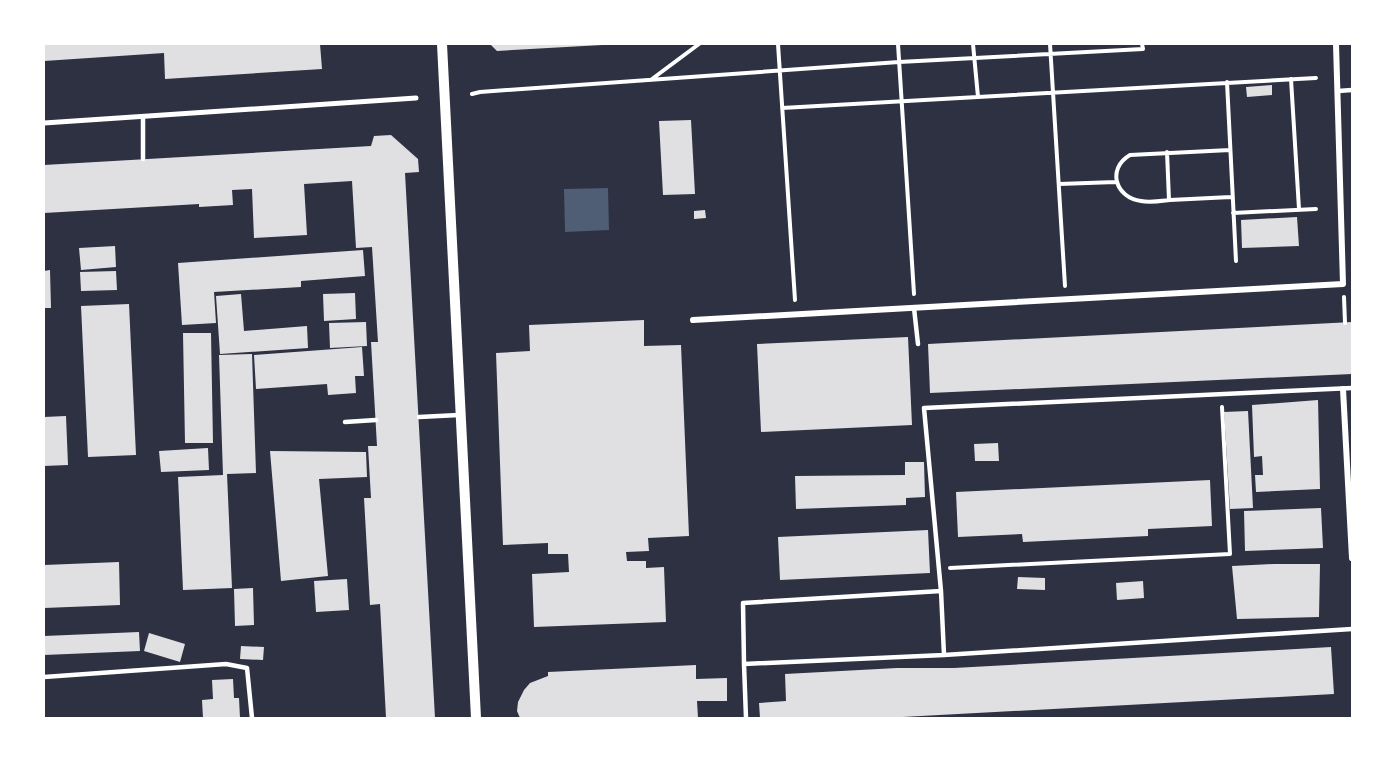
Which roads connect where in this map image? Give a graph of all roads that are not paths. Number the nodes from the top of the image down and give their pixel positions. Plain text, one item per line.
1 (442, 44) edge
2 (1336, 44) edge
3 (1353, 90) edge
4 (1338, 91) junction
5 (416, 98) dead end
6 (143, 117) junction
7 (44, 123) edge
8 (143, 159) dead end
9 (914, 308) junction
10 (693, 320) dead end
11 (918, 344) dead end
12 (1353, 388) edge
13 (1343, 389) junction
14 (461, 415) junction
15 (419, 417) dead end
16 (376, 420) dead end
17 (345, 422) dead end
18 (1353, 558) edge
19 (940, 591) junction
20 (1353, 629) edge
21 (944, 656) junction
22 (744, 664) junction
23 (44, 677) edge
24 (252, 718) edge
25 (476, 718) edge
26 (746, 718) edge

1 - 14 street
2 - 4 street
3 - 4 lane
4 - 9 street
5 - 6 street
6 - 7 street
6 - 8 lane
9 - 10 street
9 - 11 lane
12 - 13 lane
13 - 18 street
13 - 19 lane
14 - 15 lane
14 - 25 street
16 - 17 lane
19 - 21 lane
19 - 22 lane
20 - 21 lane
21 - 22 lane
22 - 26 lane
23 - 24 lane

